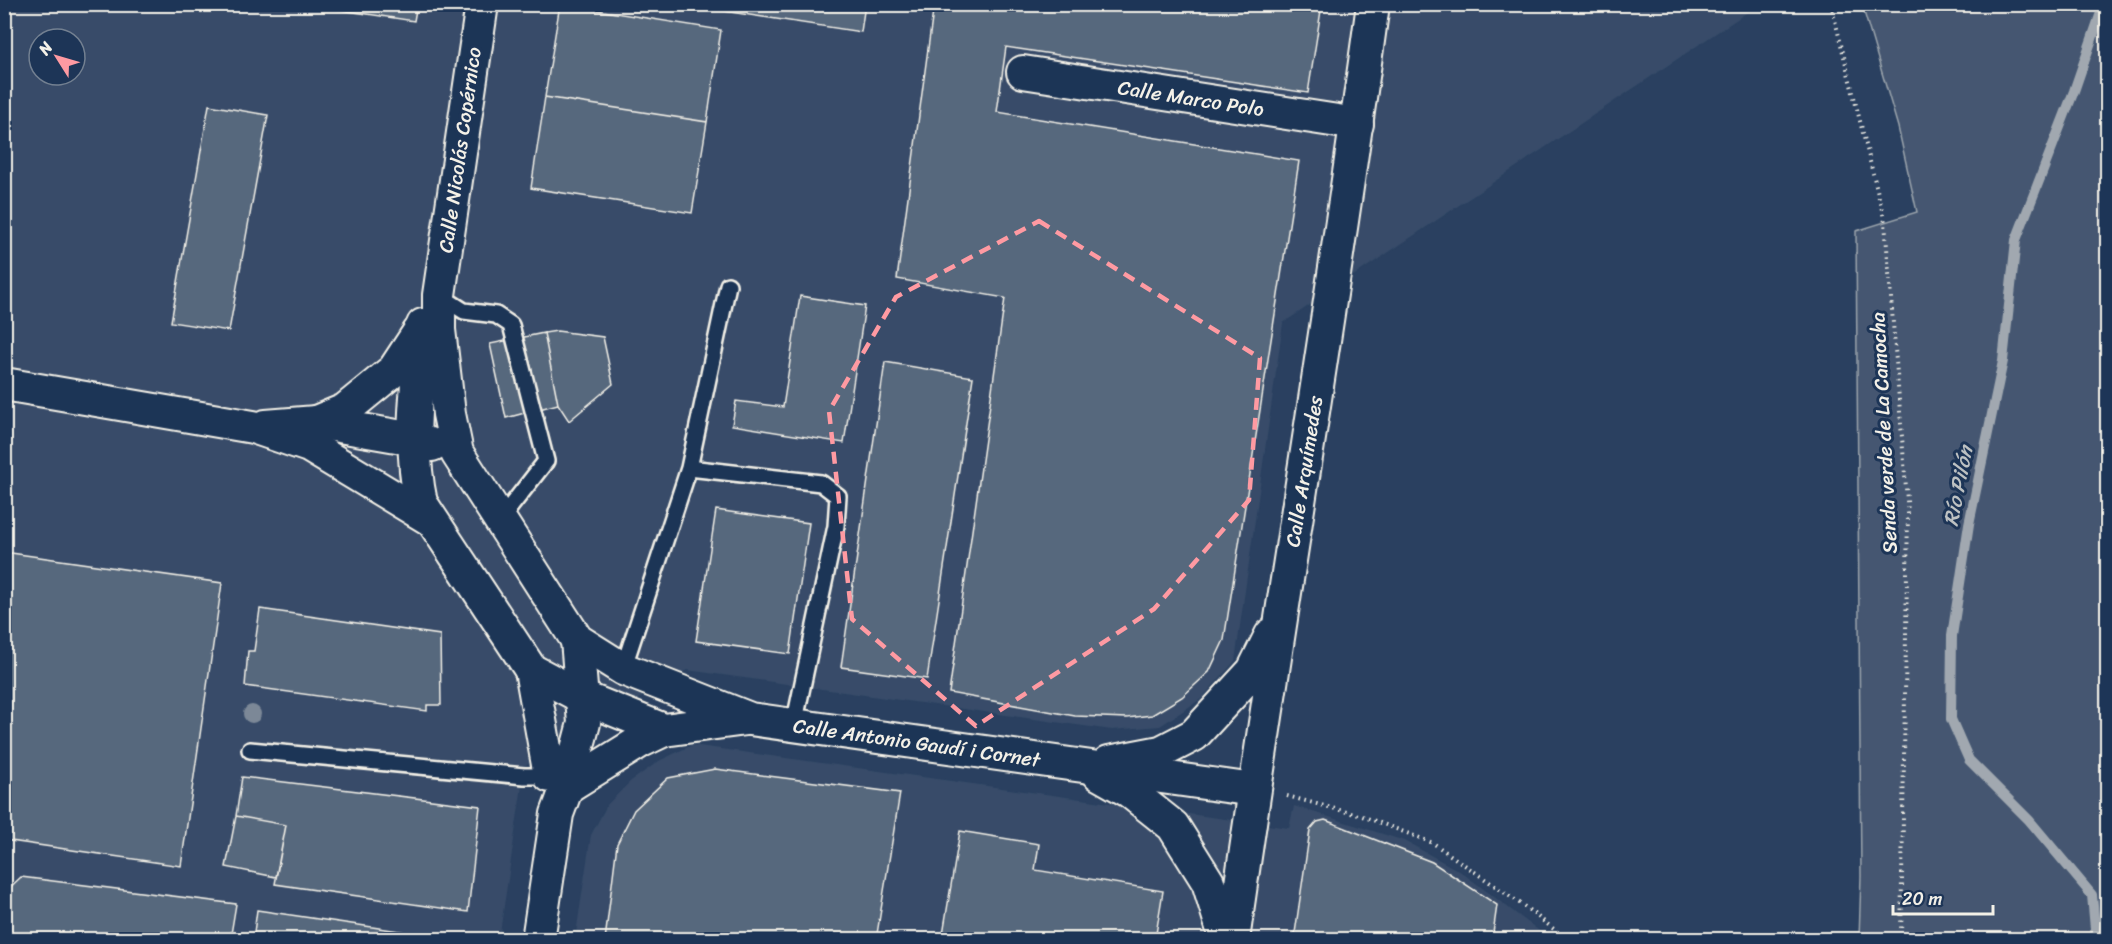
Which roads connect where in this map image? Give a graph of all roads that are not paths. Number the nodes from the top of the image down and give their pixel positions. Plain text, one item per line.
1 (482, 4) edge
2 (1373, 4) edge
3 (1023, 72) dead end
4 (1357, 124) junction
5 (728, 285) dead end
6 (439, 295) junction
7 (423, 325) junction
8 (4, 384) edge
9 (449, 414) junction
10 (313, 434) junction
11 (414, 439) junction
12 (457, 453) junction
13 (689, 468) junction
14 (430, 519) junction
15 (500, 520) junction
16 (1283, 611) junction
17 (577, 640) junction
18 (623, 669) junction
19 (531, 670) junction
20 (582, 697) junction
21 (704, 700) junction
22 (750, 719) junction
23 (794, 725) junction
24 (664, 730) junction
25 (250, 750) dead end
26 (1085, 766) junction
27 (1254, 790) junction
28 (558, 792) junction
29 (538, 939) edge
30 (1226, 939) edge
31 (1233, 939) edge

1 - 6 street, Calle Nicolás Copérnico
2 - 4 street, Calle Arquímedes
3 - 4 street, Calle Marco Polo
4 - 16 street, Calle Arquímedes
5 - 13 lane
6 - 7 street, Calle Nicolás Copérnico
6 - 9 street, Calle Nicolás Copérnico
6 - 15 lane
7 - 10 street, Calle Nicolás Copérnico
7 - 11 street, Calle Nicolás Copérnico
8 - 10 street
9 - 11 street
9 - 12 street, Calle Antonio Gaudí i Cornet
10 - 11 street
10 - 14 street, Calle Antonio Gaudí i Cornet
11 - 12 street
11 - 14 street, Calle Antonio Gaudí i Cornet
12 - 15 street, Calle Antonio Gaudí i Cornet
13 - 18 lane
13 - 23 lane
14 - 19 street, Calle Antonio Gaudí i Cornet
15 - 17 street, Calle Antonio Gaudí i Cornet
16 - 26 street, Calle Antonio Gaudí i Cornet
16 - 27 street, Calle Arquímedes
17 - 18 street, Calle Antonio Gaudí i Cornet
17 - 20 street
18 - 21 street, Calle Antonio Gaudí i Cornet
19 - 20 street, Calle Antonio Gaudí i Cornet
19 - 28 street
20 - 21 street, Calle Antonio Gaudí i Cornet
20 - 24 street, Calle Antonio Gaudí i Cornet
20 - 28 street
21 - 22 street, Calle Antonio Gaudí i Cornet
22 - 23 street, Calle Antonio Gaudí i Cornet
22 - 24 street, Calle Antonio Gaudí i Cornet
23 - 26 street, Calle Antonio Gaudí i Cornet
24 - 28 street
25 - 28 lane
26 - 27 street, Calle Antonio Gaudí i Cornet
26 - 30 street, Calle Antonio Gaudí i Cornet
27 - 31 street, Calle Arquímedes
28 - 29 street

